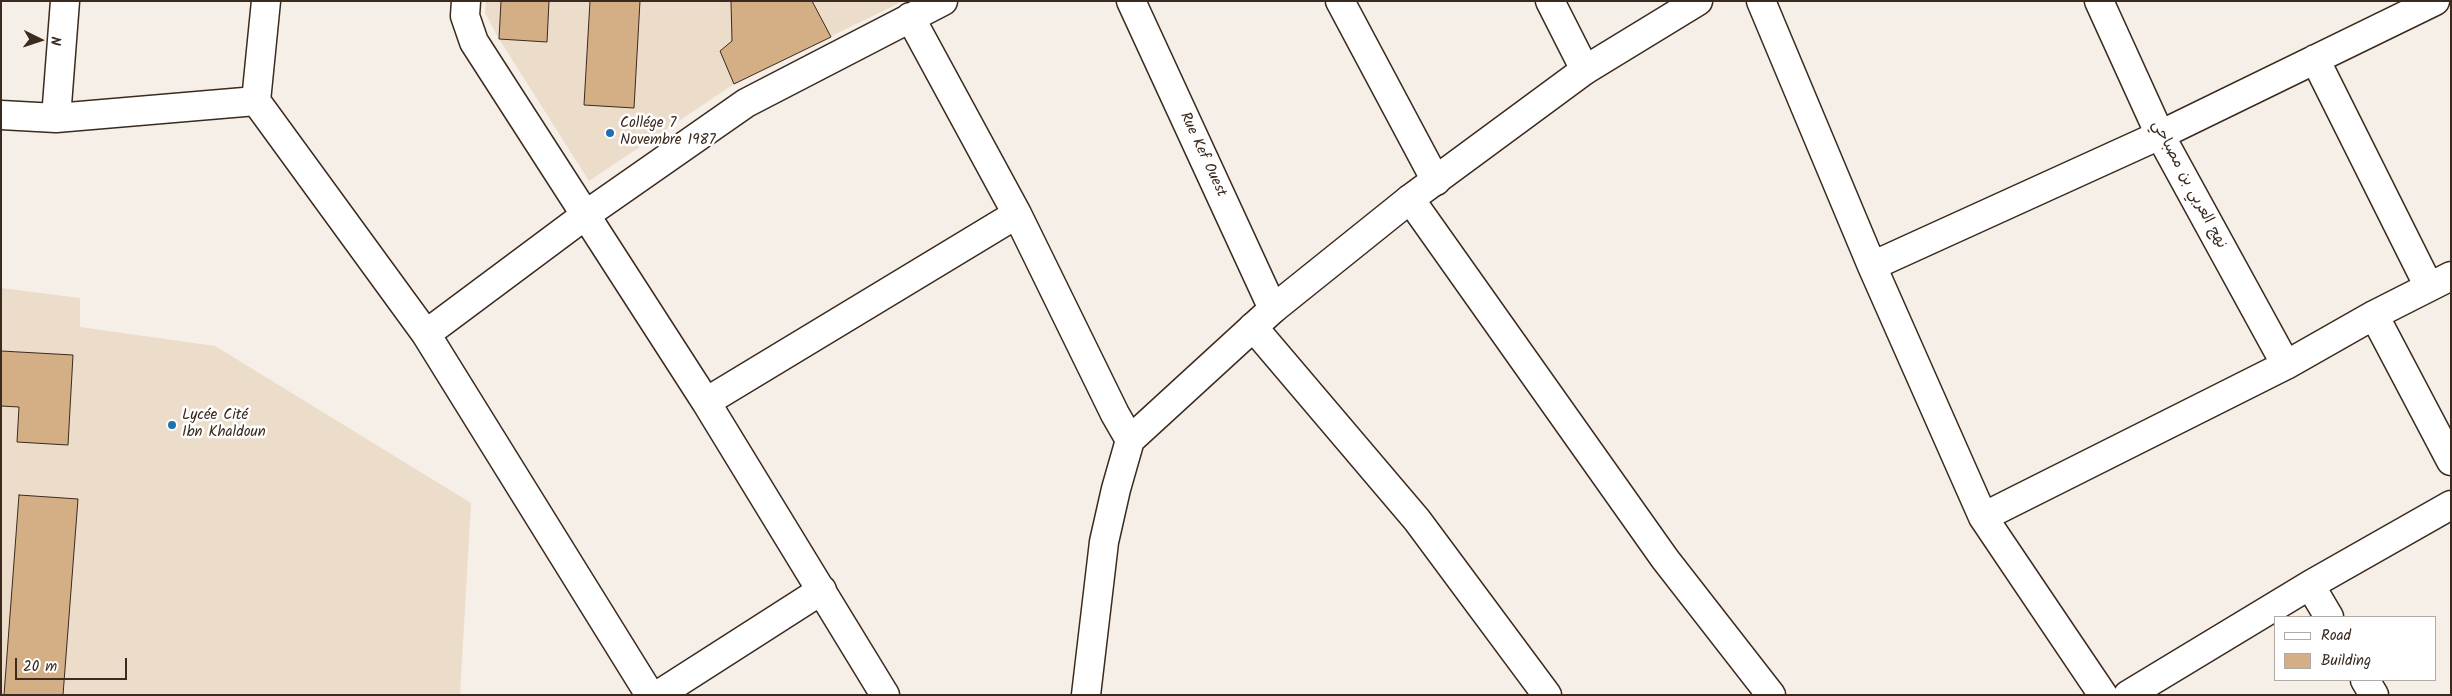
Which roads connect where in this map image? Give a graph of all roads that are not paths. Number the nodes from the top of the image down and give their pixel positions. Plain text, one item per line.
1 (64, 1) edge
2 (266, 1) edge
3 (466, 1) edge
4 (943, 1) edge
5 (1131, 1) edge
6 (1340, 1) edge
7 (1550, 1) edge
8 (1698, 1) edge
9 (1761, 1) edge
10 (2099, 1) edge
11 (2436, 1) edge
12 (910, 17) junction
13 (2315, 59) junction
14 (1585, 70) junction
15 (256, 101) junction
16 (1, 115) edge
17 (56, 118) junction
18 (2160, 135) junction
19 (1436, 181) junction
20 (1410, 199) junction
21 (587, 214) junction
22 (1017, 214) junction
23 (1872, 266) junction
24 (2440, 281) edge
25 (1273, 309) junction
26 (2374, 315) junction
27 (1253, 327) junction
28 (426, 334) junction
29 (2286, 365) junction
30 (706, 402) junction
31 (1130, 440) junction
32 (2451, 461) edge
33 (2451, 505) edge
34 (1983, 516) junction
35 (2310, 585) junction
36 (822, 590) junction
37 (2328, 616) edge
38 (2366, 681) edge
39 (650, 695) edge
40 (658, 695) edge
41 (886, 695) edge
42 (1086, 695) edge
43 (1547, 695) edge
44 (1770, 695) edge
45 (2102, 695) edge
46 (2128, 695) edge
47 (2374, 695) edge

1 - 17 street
2 - 15 street
3 - 21 street
4 - 12 street
5 - 25 street, Rue Kef Ouest
6 - 19 street
7 - 14 street
8 - 14 street
9 - 23 street
10 - 18 street, نهج العربي بن مصباحي
11 - 13 street
12 - 21 street
12 - 22 street
13 - 18 street
13 - 24 street
14 - 19 street
15 - 17 street
15 - 28 street
16 - 17 street
18 - 23 street
18 - 29 street, نهج العربي بن مصباحي
19 - 20 street
20 - 25 street
20 - 44 street
21 - 28 street
21 - 30 street
22 - 30 street
22 - 31 street
23 - 34 street
24 - 26 street
25 - 27 street
26 - 29 street
26 - 32 street
27 - 31 street
27 - 43 street
28 - 39 street
29 - 34 street
30 - 36 street
31 - 42 street
33 - 35 street
34 - 45 street
35 - 37 street
35 - 46 street
36 - 40 street
36 - 41 street
38 - 47 street

